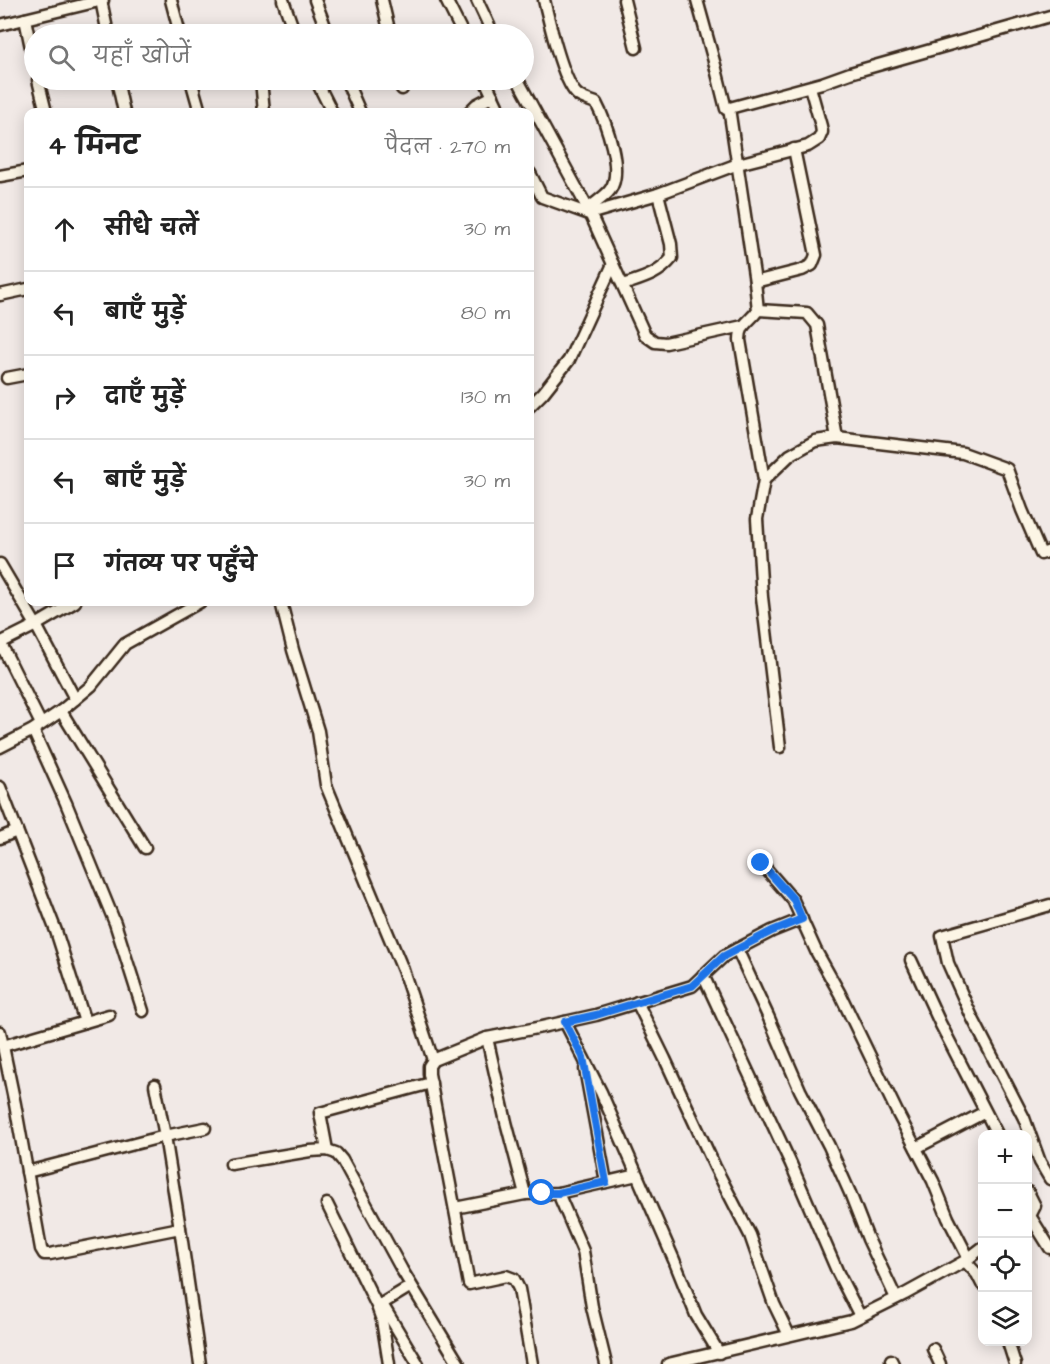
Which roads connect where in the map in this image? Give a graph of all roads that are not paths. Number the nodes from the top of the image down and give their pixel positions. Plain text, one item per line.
1 (102, 0) edge
2 (171, 0) edge
3 (283, 0) edge
4 (315, 0) edge
5 (382, 0) edge
6 (446, 0) edge
7 (477, 0) edge
8 (544, 0) edge
9 (624, 0) edge
10 (697, 0) edge
11 (1050, 16) edge
12 (25, 19) junction
13 (26, 24) edge
14 (106, 24) edge
15 (177, 24) edge
16 (291, 24) edge
17 (324, 24) edge
18 (388, 24) edge
19 (458, 24) edge
20 (488, 24) edge
21 (0, 25) edge
22 (636, 48) dead end
23 (810, 87) junction
24 (40, 90) edge
25 (119, 90) edge
26 (194, 90) edge
27 (262, 90) edge
28 (321, 90) edge
29 (350, 90) edge
30 (490, 90) edge
31 (523, 90) edge
32 (493, 96) junction
33 (45, 108) edge
34 (123, 108) edge
35 (199, 108) edge
36 (264, 108) edge
37 (330, 108) edge
38 (358, 108) edge
39 (473, 108) edge
40 (498, 108) edge
41 (533, 108) edge
42 (729, 108) junction
43 (534, 110) edge
44 (794, 149) junction
45 (738, 164) junction
46 (24, 172) edge
47 (0, 176) edge
48 (534, 181) edge
49 (658, 194) junction
50 (588, 212) junction
51 (613, 264) junction
52 (755, 282) junction
53 (623, 285) junction
54 (24, 290) edge
55 (0, 295) edge
56 (758, 310) junction
57 (743, 326) junction
58 (24, 375) edge
59 (7, 378) dead end
60 (534, 402) edge
61 (837, 438) junction
62 (764, 480) junction
63 (1050, 551) edge
64 (0, 564) edge
65 (24, 605) edge
66 (25, 606) edge
67 (68, 606) edge
68 (184, 606) edge
69 (281, 606) edge
70 (36, 625) junction
71 (0, 642) edge
72 (75, 699) junction
73 (61, 711) junction
74 (37, 727) junction
75 (0, 747) edge
76 (780, 747) dead end
77 (0, 787) edge
78 (17, 831) junction
79 (0, 838) edge
80 (145, 848) dead end
81 (761, 863) dead end
82 (1050, 905) edge
83 (802, 919) junction
84 (737, 949) junction
85 (911, 960) dead end
86 (703, 975) junction
87 (637, 1002) junction
88 (143, 1011) dead end
89 (109, 1015) dead end
90 (85, 1022) junction
91 (565, 1022) junction
92 (0, 1032) edge
93 (487, 1038) junction
94 (3, 1046) junction
95 (583, 1057) junction
96 (433, 1060) junction
97 (431, 1083) junction
98 (155, 1085) dead end
99 (985, 1112) junction
100 (205, 1128) dead end
101 (995, 1130) edge
102 (165, 1136) junction
103 (916, 1148) junction
104 (327, 1150) junction
105 (231, 1164) dead end
106 (27, 1172) junction
107 (637, 1174) junction
108 (1050, 1179) edge
109 (606, 1182) junction
110 (558, 1193) junction
111 (525, 1194) junction
112 (327, 1204) dead end
113 (455, 1208) junction
114 (1032, 1221) edge
115 (180, 1228) junction
116 (1050, 1248) edge
117 (978, 1251) edge
118 (966, 1259) junction
119 (978, 1276) edge
120 (411, 1286) junction
121 (896, 1299) junction
122 (380, 1305) junction
123 (860, 1316) junction
124 (789, 1335) junction
125 (1010, 1346) edge
126 (933, 1349) dead end
127 (719, 1353) junction
128 (200, 1364) edge
129 (389, 1364) edge
130 (418, 1364) edge
131 (459, 1364) edge
132 (532, 1364) edge
133 (606, 1364) edge
134 (668, 1364) edge
135 (940, 1364) edge
136 (1015, 1364) edge

1 - 12 street
1 - 14 street
2 - 15 street
3 - 16 street
4 - 17 street
5 - 18 street
6 - 19 street
7 - 20 street
8 - 50 street
9 - 22 street
10 - 42 street
11 - 23 street
12 - 13 street
12 - 21 street
23 - 42 street
23 - 44 street
24 - 33 street
25 - 34 street
26 - 35 street
27 - 36 street
28 - 37 street
29 - 38 street
30 - 32 street
31 - 41 street
32 - 39 street
32 - 40 street
42 - 45 street
43 - 50 street
44 - 45 street
44 - 52 street
45 - 49 street
45 - 52 street
46 - 47 street
48 - 50 street
49 - 50 street
49 - 53 street
50 - 51 street
51 - 53 street
51 - 60 street
52 - 56 street
53 - 57 street
54 - 55 street
56 - 57 street
56 - 61 street
57 - 62 street
58 - 59 street
61 - 62 street
61 - 63 street
62 - 76 street
64 - 65 street
66 - 70 street
67 - 70 street
68 - 72 street
69 - 96 street
70 - 71 street
70 - 72 street
71 - 74 street
72 - 73 street
73 - 74 street
73 - 80 street
74 - 75 street
74 - 88 street
77 - 78 street
78 - 79 street
78 - 90 street
81 - 83 street
82 - 108 street
83 - 84 street
83 - 103 street
84 - 86 street
84 - 121 street
85 - 99 street
86 - 87 street
86 - 123 street
87 - 91 street
87 - 124 street
89 - 90 street
90 - 94 street
91 - 93 street
91 - 95 street
92 - 94 street
93 - 96 street
93 - 111 street
94 - 106 street
95 - 107 street
95 - 109 street
96 - 97 street
97 - 104 street
97 - 113 street
98 - 102 street
99 - 101 street
99 - 103 street
100 - 102 street
102 - 106 street
102 - 115 street
103 - 118 street
104 - 105 street
104 - 120 street
106 - 115 street
107 - 109 street
107 - 127 street
109 - 110 street
110 - 111 street
110 - 133 street
111 - 113 street
112 - 122 street
113 - 132 street
114 - 116 street
115 - 128 street
117 - 118 street
118 - 119 street
118 - 121 street
120 - 122 street
120 - 131 street
121 - 123 street
122 - 129 street
122 - 130 street
123 - 124 street
124 - 127 street
125 - 136 street
126 - 135 street
127 - 134 street

